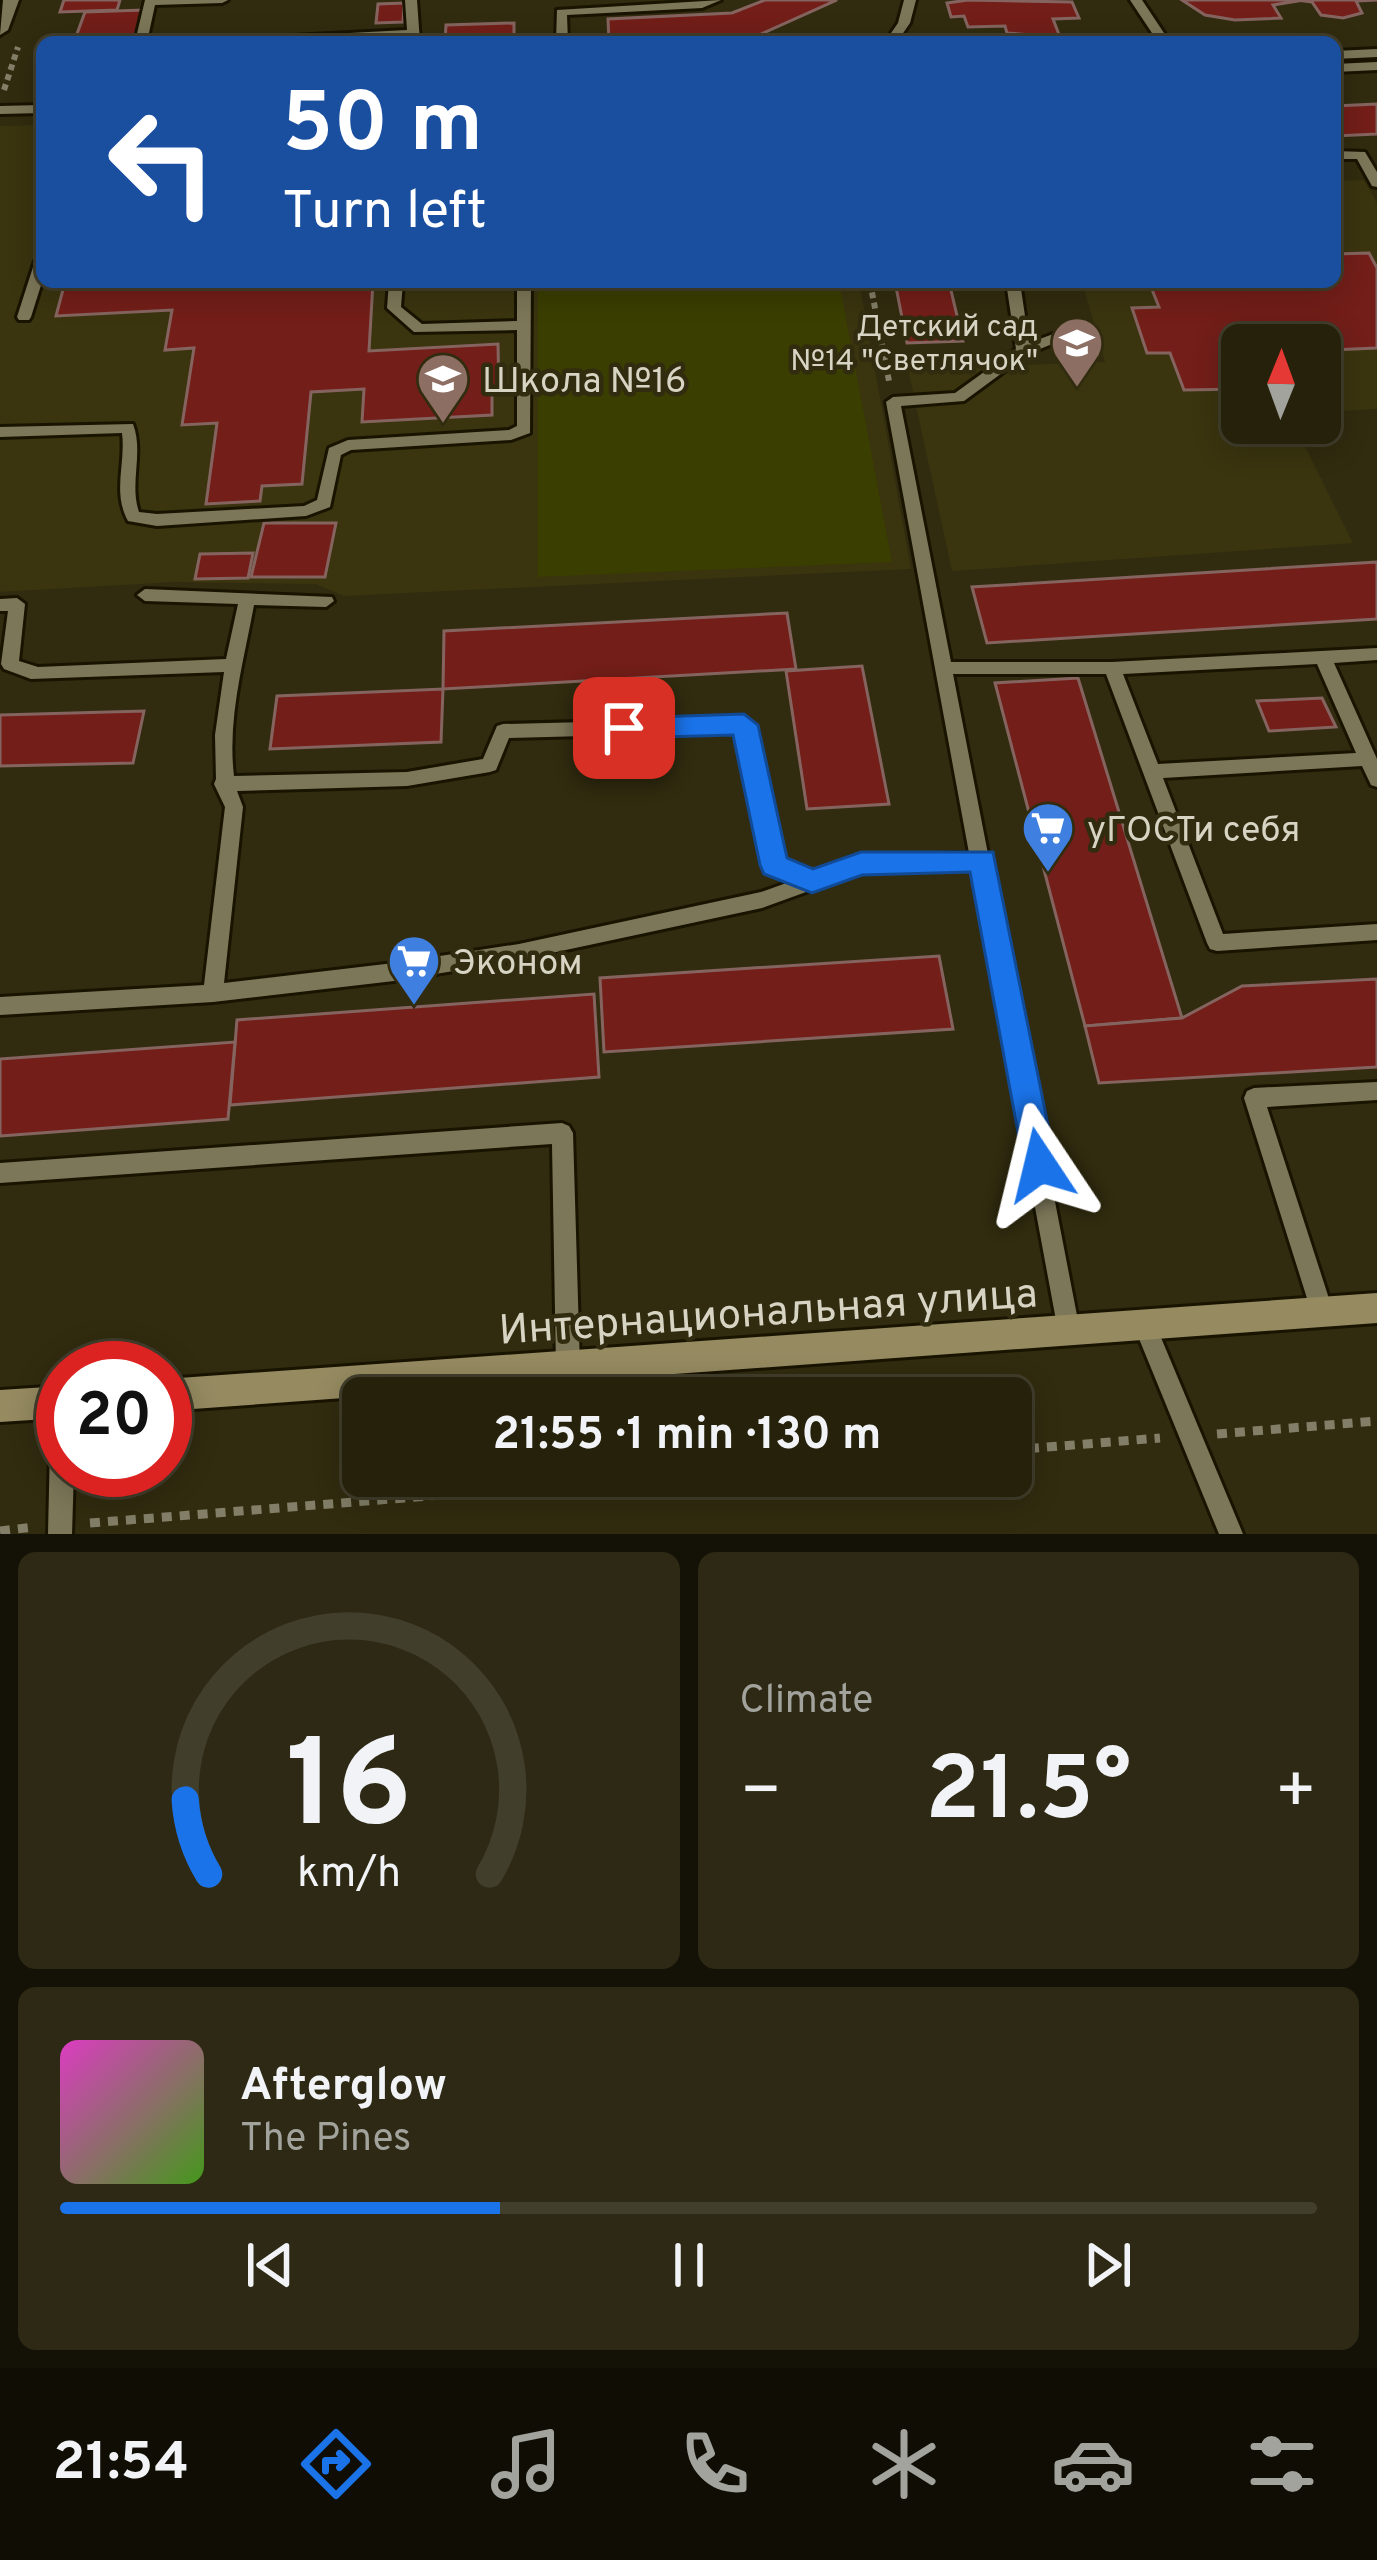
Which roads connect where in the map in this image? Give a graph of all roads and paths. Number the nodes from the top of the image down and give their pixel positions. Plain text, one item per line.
1 (10, 0) edge
2 (222, 0) edge
3 (411, 0) edge
4 (716, 0) edge
5 (910, 0) edge
6 (1136, 0) edge
7 (151, 1) edge
8 (560, 6) edge
9 (0, 30) edge
10 (142, 36) edge
11 (414, 36) edge
12 (562, 36) edge
13 (894, 36) edge
14 (1160, 36) edge
15 (1377, 53) edge
16 (1341, 55) edge
17 (1377, 66) edge
18 (1341, 68) edge
19 (36, 109) edge
20 (0, 110) edge
21 (1341, 155) edge
22 (1377, 183) edge
23 (36, 280) edge
24 (396, 288) edge
25 (524, 288) edge
26 (871, 288) edge
27 (1014, 288) edge
28 (24, 317) dead end
29 (525, 326) junction
30 (1064, 334) dead end
31 (1023, 351) junction
32 (893, 402) junction
33 (0, 432) edge
34 (146, 595) dead end
35 (247, 598) junction
36 (326, 601) dead end
37 (0, 605) edge
38 (1377, 654) edge
39 (1323, 657) junction
40 (236, 665) junction
41 (945, 668) junction
42 (1112, 668) junction
43 (1368, 759) junction
44 (1151, 772) junction
45 (1377, 780) edge
46 (223, 784) junction
47 (982, 860) junction
48 (812, 881) junction
49 (1377, 932) edge
50 (213, 993) junction
51 (0, 1006) edge
52 (1377, 1091) edge
53 (0, 1173) edge
54 (1377, 1308) edge
55 (1322, 1311) junction
56 (1144, 1324) junction
57 (1070, 1331) junction
58 (568, 1367) junction
59 (192, 1393) edge
60 (36, 1404) edge
61 (0, 1406) edge
62 (61, 1497) edge
63 (435, 1497) edge
64 (60, 1529) edge
65 (0, 1531) edge
66 (1231, 1534) edge

1 - 9 street
2 - 7 lane
3 - 11 lane
4 - 8 lane
5 - 13 lane
6 - 14 lane
7 - 10 lane
8 - 12 lane
15 - 16 lane
17 - 18 lane
19 - 20 lane
21 - 22 lane
23 - 28 lane
24 - 29 lane
25 - 29 lane
26 - 32 path
27 - 31 lane
29 - 33 lane
30 - 31 lane
31 - 32 lane
32 - 41 lane
34 - 35 lane
35 - 36 lane
35 - 40 lane
37 - 40 lane
38 - 39 lane
39 - 42 lane
39 - 43 lane
40 - 46 lane
41 - 42 lane
41 - 47 lane
42 - 44 lane
43 - 44 lane
43 - 45 lane
44 - 49 lane
46 - 48 lane
46 - 50 lane
47 - 48 lane
47 - 57 lane
48 - 50 lane
50 - 51 lane
52 - 55 lane
53 - 58 lane
54 - 55 main road, Интернациональная улица
55 - 56 main road, Интернациональная улица
56 - 57 main road, Интернациональная улица
56 - 66 lane
57 - 58 main road, Интернациональная улица
58 - 59 main road, Интернациональная улица
60 - 61 main road
62 - 64 lane
63 - 64 path
64 - 65 path

